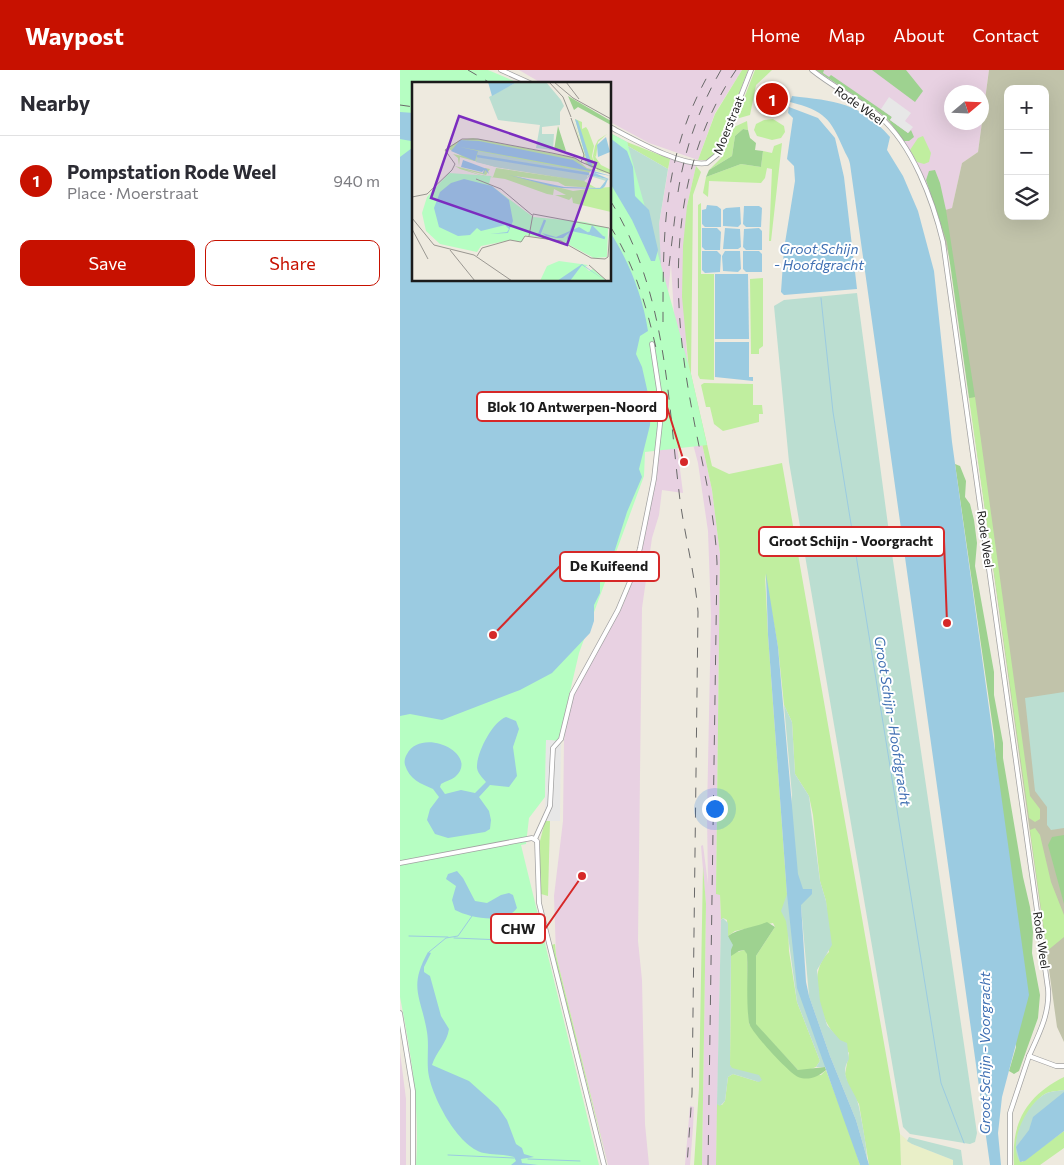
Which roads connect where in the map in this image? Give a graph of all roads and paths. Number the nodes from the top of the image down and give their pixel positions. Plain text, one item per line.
1 (501, 70) edge
2 (751, 70) edge
3 (812, 70) edge
4 (528, 82) edge
5 (611, 128) edge
6 (652, 344) dead end
7 (535, 839) junction
8 (400, 863) edge
9 (400, 1013) edge
10 (1030, 1056) junction
11 (1064, 1066) edge
12 (414, 1165) edge
13 (604, 1165) edge
14 (1010, 1165) edge

1 - 4 street
2 - 5 street, Moerstraat
3 - 10 street, Rode Weel
6 - 7 street
7 - 8 street
7 - 13 street
9 - 12 street
10 - 11 street
10 - 14 street, Rode Weel

